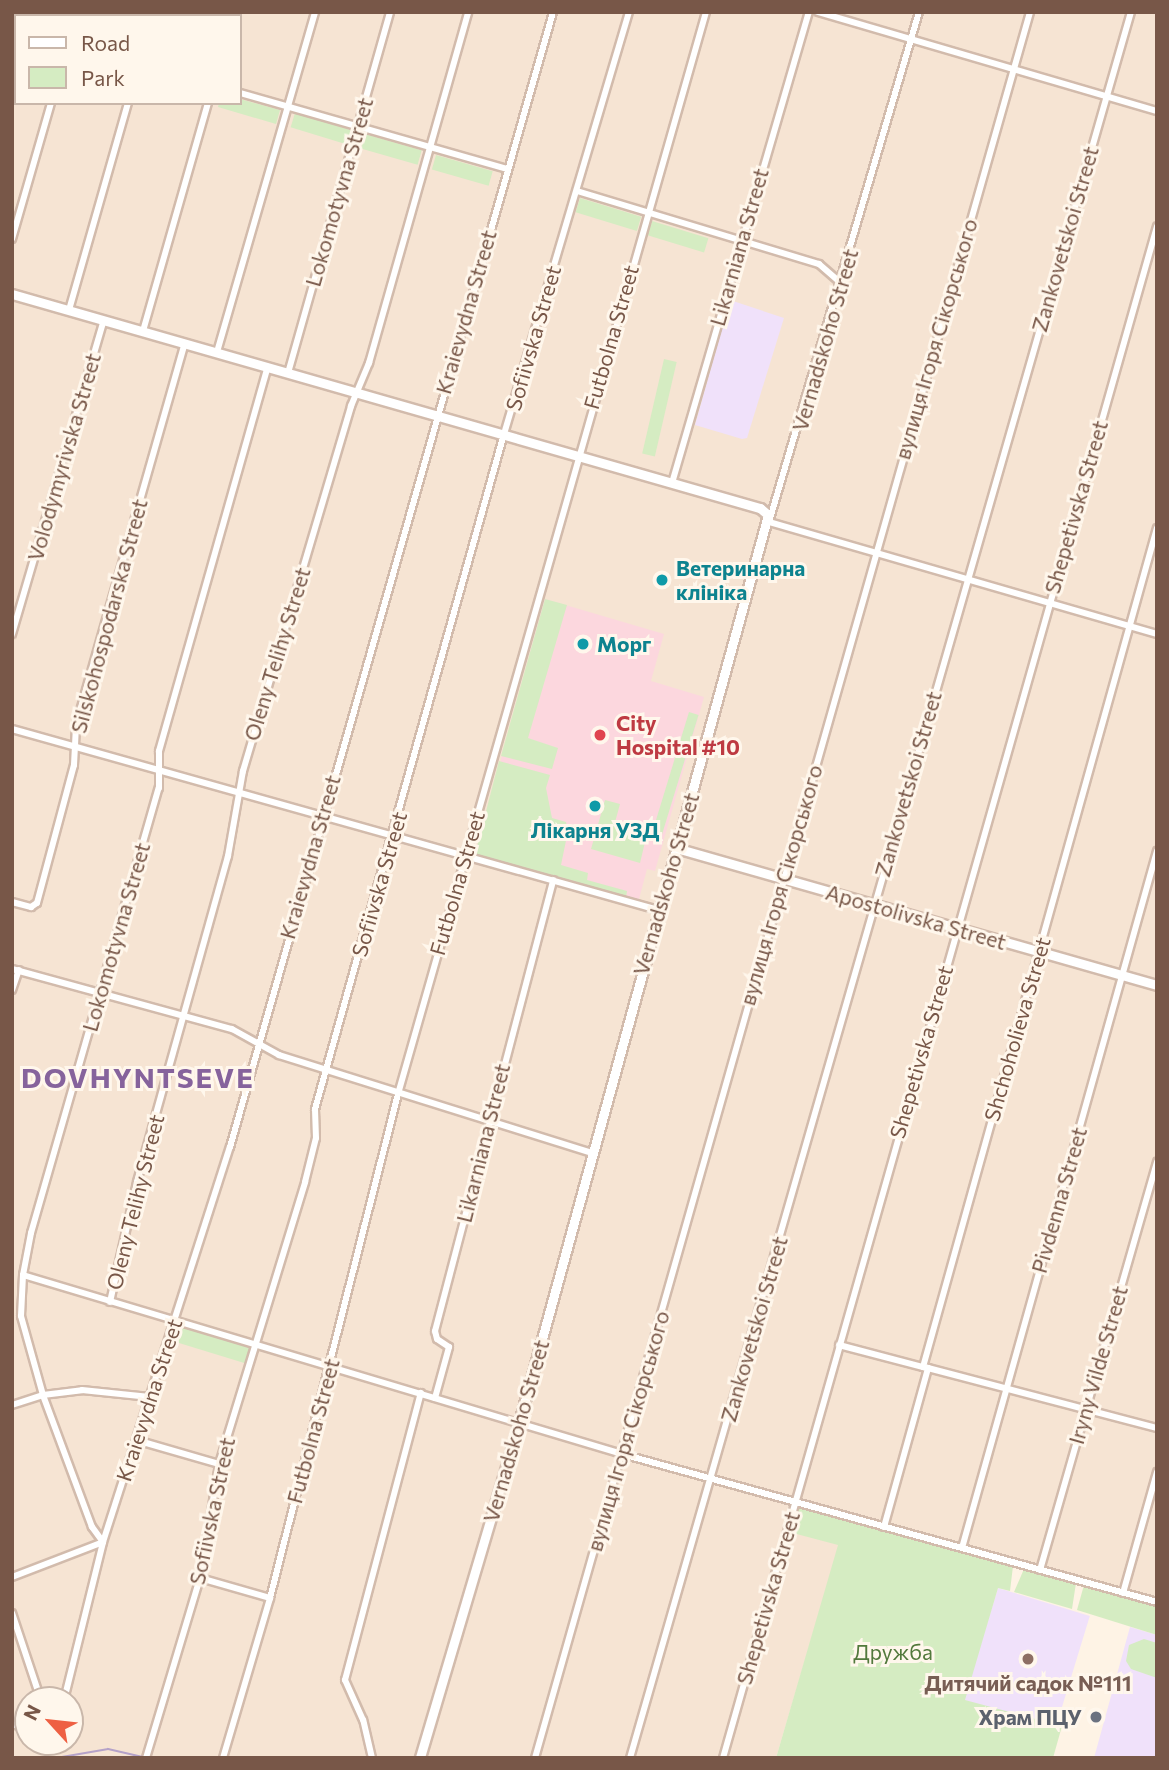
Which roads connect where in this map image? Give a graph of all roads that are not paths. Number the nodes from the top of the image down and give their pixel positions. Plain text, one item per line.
1 (315, 12) edge
2 (390, 12) edge
3 (468, 12) edge
4 (553, 12) edge
5 (629, 12) edge
6 (706, 12) edge
7 (809, 12) edge
8 (818, 12) edge
9 (919, 12) edge
10 (1030, 12) edge
11 (1130, 12) edge
12 (911, 40) junction
13 (1012, 69) junction
14 (242, 94) edge
15 (1106, 96) junction
16 (50, 105) edge
17 (127, 105) edge
18 (207, 105) edge
19 (288, 107) junction
20 (1157, 111) edge
21 (358, 127) junction
22 (431, 148) junction
23 (507, 169) junction
24 (578, 191) junction
25 (647, 213) junction
26 (1157, 226) edge
27 (12, 239) edge
28 (740, 241) junction
29 (841, 283) junction
30 (12, 294) edge
31 (69, 310) junction
32 (104, 320) junction
33 (143, 331) junction
34 (186, 343) junction
35 (217, 352) junction
36 (268, 367) junction
37 (288, 373) junction
38 (358, 393) junction
39 (437, 415) junction
40 (504, 434) junction
41 (578, 455) junction
42 (672, 483) junction
43 (769, 522) junction
44 (1157, 528) edge
45 (874, 551) junction
46 (966, 578) junction
47 (1049, 602) junction
48 (1129, 626) junction
49 (12, 634) edge
50 (1157, 634) edge
51 (12, 729) edge
52 (74, 747) junction
53 (160, 772) junction
54 (238, 794) junction
55 (320, 818) junction
56 (391, 838) junction
57 (676, 848) junction
58 (1157, 851) edge
59 (465, 856) junction
60 (783, 879) junction
61 (552, 880) junction
62 (12, 902) edge
63 (874, 905) junction
64 (658, 910) junction
65 (957, 928) junction
66 (1039, 951) junction
67 (15, 970) edge
68 (1122, 975) junction
69 (1157, 985) edge
70 (12, 990) edge
71 (99, 993) junction
72 (186, 1017) junction
73 (259, 1041) junction
74 (327, 1070) junction
75 (398, 1094) junction
76 (489, 1123) junction
77 (592, 1153) junction
78 (1157, 1161) edge
79 (23, 1275) junction
80 (110, 1302) junction
81 (175, 1320) junction
82 (254, 1345) junction
83 (839, 1345) junction
84 (331, 1367) junction
85 (926, 1368) junction
86 (1007, 1388) junction
87 (421, 1393) junction
88 (43, 1395) junction
89 (150, 1397) junction
90 (435, 1398) junction
91 (12, 1405) edge
92 (1086, 1408) junction
93 (519, 1423) junction
94 (1157, 1428) edge
95 (136, 1440) junction
96 (622, 1454) junction
97 (219, 1464) junction
98 (1157, 1472) edge
99 (711, 1479) junction
100 (794, 1503) junction
101 (884, 1527) junction
102 (103, 1542) junction
103 (962, 1548) junction
104 (1040, 1570) junction
105 (12, 1577) edge
106 (200, 1578) junction
107 (1123, 1592) junction
108 (270, 1598) junction
109 (1157, 1602) edge
110 (12, 1613) edge
111 (36, 1686) edge
112 (67, 1686) edge
113 (146, 1758) edge
114 (223, 1758) edge
115 (372, 1758) edge
116 (420, 1758) edge
117 (535, 1758) edge
118 (630, 1758) edge
119 (723, 1758) edge

1 - 19 street
2 - 21 street, Lokomotyvna Street
3 - 22 street, Oleny Telihy Street
4 - 23 street, Kraievydna Street
5 - 24 street, Sofiivska Street
6 - 25 street, Futbolna Street
7 - 28 street, Likarniana Street
8 - 12 street
9 - 12 street, Vernadskoho Street
10 - 13 street, вулиця Ігоря Сікорського
11 - 15 street, Zankovetskoi Street
12 - 13 street
12 - 29 street, Vernadskoho Street
13 - 15 street
13 - 45 street, вулиця Ігоря Сікорського
14 - 19 street
15 - 20 street
15 - 46 street, Zankovetskoi Street
16 - 27 street
17 - 31 street
18 - 33 street
19 - 21 street
19 - 35 street
21 - 22 street
21 - 37 street, Lokomotyvna Street
22 - 23 street
22 - 38 street, Oleny Telihy Street
23 - 39 street, Kraievydna Street
24 - 25 street
24 - 40 street, Sofiivska Street
25 - 28 street
25 - 41 street, Futbolna Street
26 - 47 street, Shepetivska Street
28 - 29 street
28 - 42 street, Likarniana Street
29 - 43 street, Vernadskoho Street
30 - 31 street
31 - 32 street
32 - 33 street
32 - 49 street, Volodymyrivska Street
33 - 34 street
34 - 35 street
34 - 52 street, Silskohospodarska Street
35 - 36 street
36 - 37 street
36 - 53 street, Lokomotyvna Street
37 - 38 street
38 - 39 street
38 - 54 street, Oleny Telihy Street
39 - 40 street
39 - 55 street, Kraievydna Street
40 - 41 street
40 - 56 street, Sofiivska Street
41 - 42 street
41 - 59 street, Futbolna Street
42 - 43 street
43 - 45 street
43 - 57 street, Vernadskoho Street
44 - 48 street, Shchoholieva Street
45 - 46 street
45 - 60 street, вулиця Ігоря Сікорського
46 - 47 street
46 - 63 street, Zankovetskoi Street
47 - 48 street
47 - 65 street, Shepetivska Street
48 - 50 street
48 - 66 street, Shchoholieva Street
51 - 52 street
52 - 53 street
52 - 62 street, Silskohospodarska Street
53 - 54 street
53 - 71 street, Lokomotyvna Street
54 - 55 street
54 - 72 street, Oleny Telihy Street
55 - 56 street
55 - 73 street, Kraievydna Street
56 - 59 street
56 - 74 street, Sofiivska Street
57 - 60 street, Apostolivska Street
57 - 64 street, Vernadskoho Street
58 - 68 street, Pivdenna Street
59 - 61 street
59 - 75 street, Futbolna Street
60 - 63 street, Apostolivska Street
60 - 96 street, вулиця Ігоря Сікорського
61 - 64 street
61 - 76 street, Likarniana Street
63 - 65 street, Apostolivska Street
63 - 99 street, Zankovetskoi Street
64 - 77 street, Vernadskoho Street
65 - 66 street, Apostolivska Street
65 - 83 street, Shepetivska Street
66 - 68 street, Apostolivska Street
66 - 85 street, Shchoholieva Street
67 - 70 street
67 - 71 street
68 - 69 street, Apostolivska Street
68 - 86 street, Pivdenna Street
71 - 72 street
71 - 79 street, Lokomotyvna Street
72 - 73 street
72 - 80 street, Oleny Telihy Street
73 - 74 street
73 - 81 street, Kraievydna Street
74 - 75 street
74 - 82 street, Sofiivska Street
75 - 76 street
75 - 84 street, Futbolna Street
76 - 77 street
76 - 90 street, Likarniana Street
77 - 93 street, Vernadskoho Street
78 - 92 street, Iryny Vilde Street
79 - 80 street
79 - 88 street, Lokomotyvna Street
80 - 81 street
81 - 82 street
81 - 89 street, Kraievydna Street
82 - 84 street
82 - 97 street, Sofiivska Street
83 - 85 street
83 - 100 street, Shepetivska Street
84 - 87 street
84 - 108 street, Futbolna Street
85 - 86 street
85 - 101 street, Shchoholieva Street
86 - 92 street
86 - 103 street, Pivdenna Street
87 - 90 street
87 - 115 street
88 - 89 street
88 - 91 street
88 - 102 street, Lokomotyvna Street
89 - 95 street, Kraievydna Street
90 - 93 street
92 - 94 street
92 - 104 street, Iryny Vilde Street
93 - 96 street
93 - 116 street, Vernadskoho Street
95 - 97 street
95 - 102 street, Kraievydna Street
96 - 99 street
96 - 117 street, вулиця Ігоря Сікорського
97 - 106 street, Sofiivska Street
98 - 107 street
99 - 100 street
99 - 118 street, Zankovetskoi Street
100 - 101 street
100 - 119 street, Shepetivska Street
101 - 103 street
102 - 105 street
102 - 112 street, Kraievydna Street
103 - 104 street
104 - 107 street
106 - 108 street
106 - 113 street, Sofiivska Street
107 - 109 street
108 - 114 street, Futbolna Street
110 - 111 street

